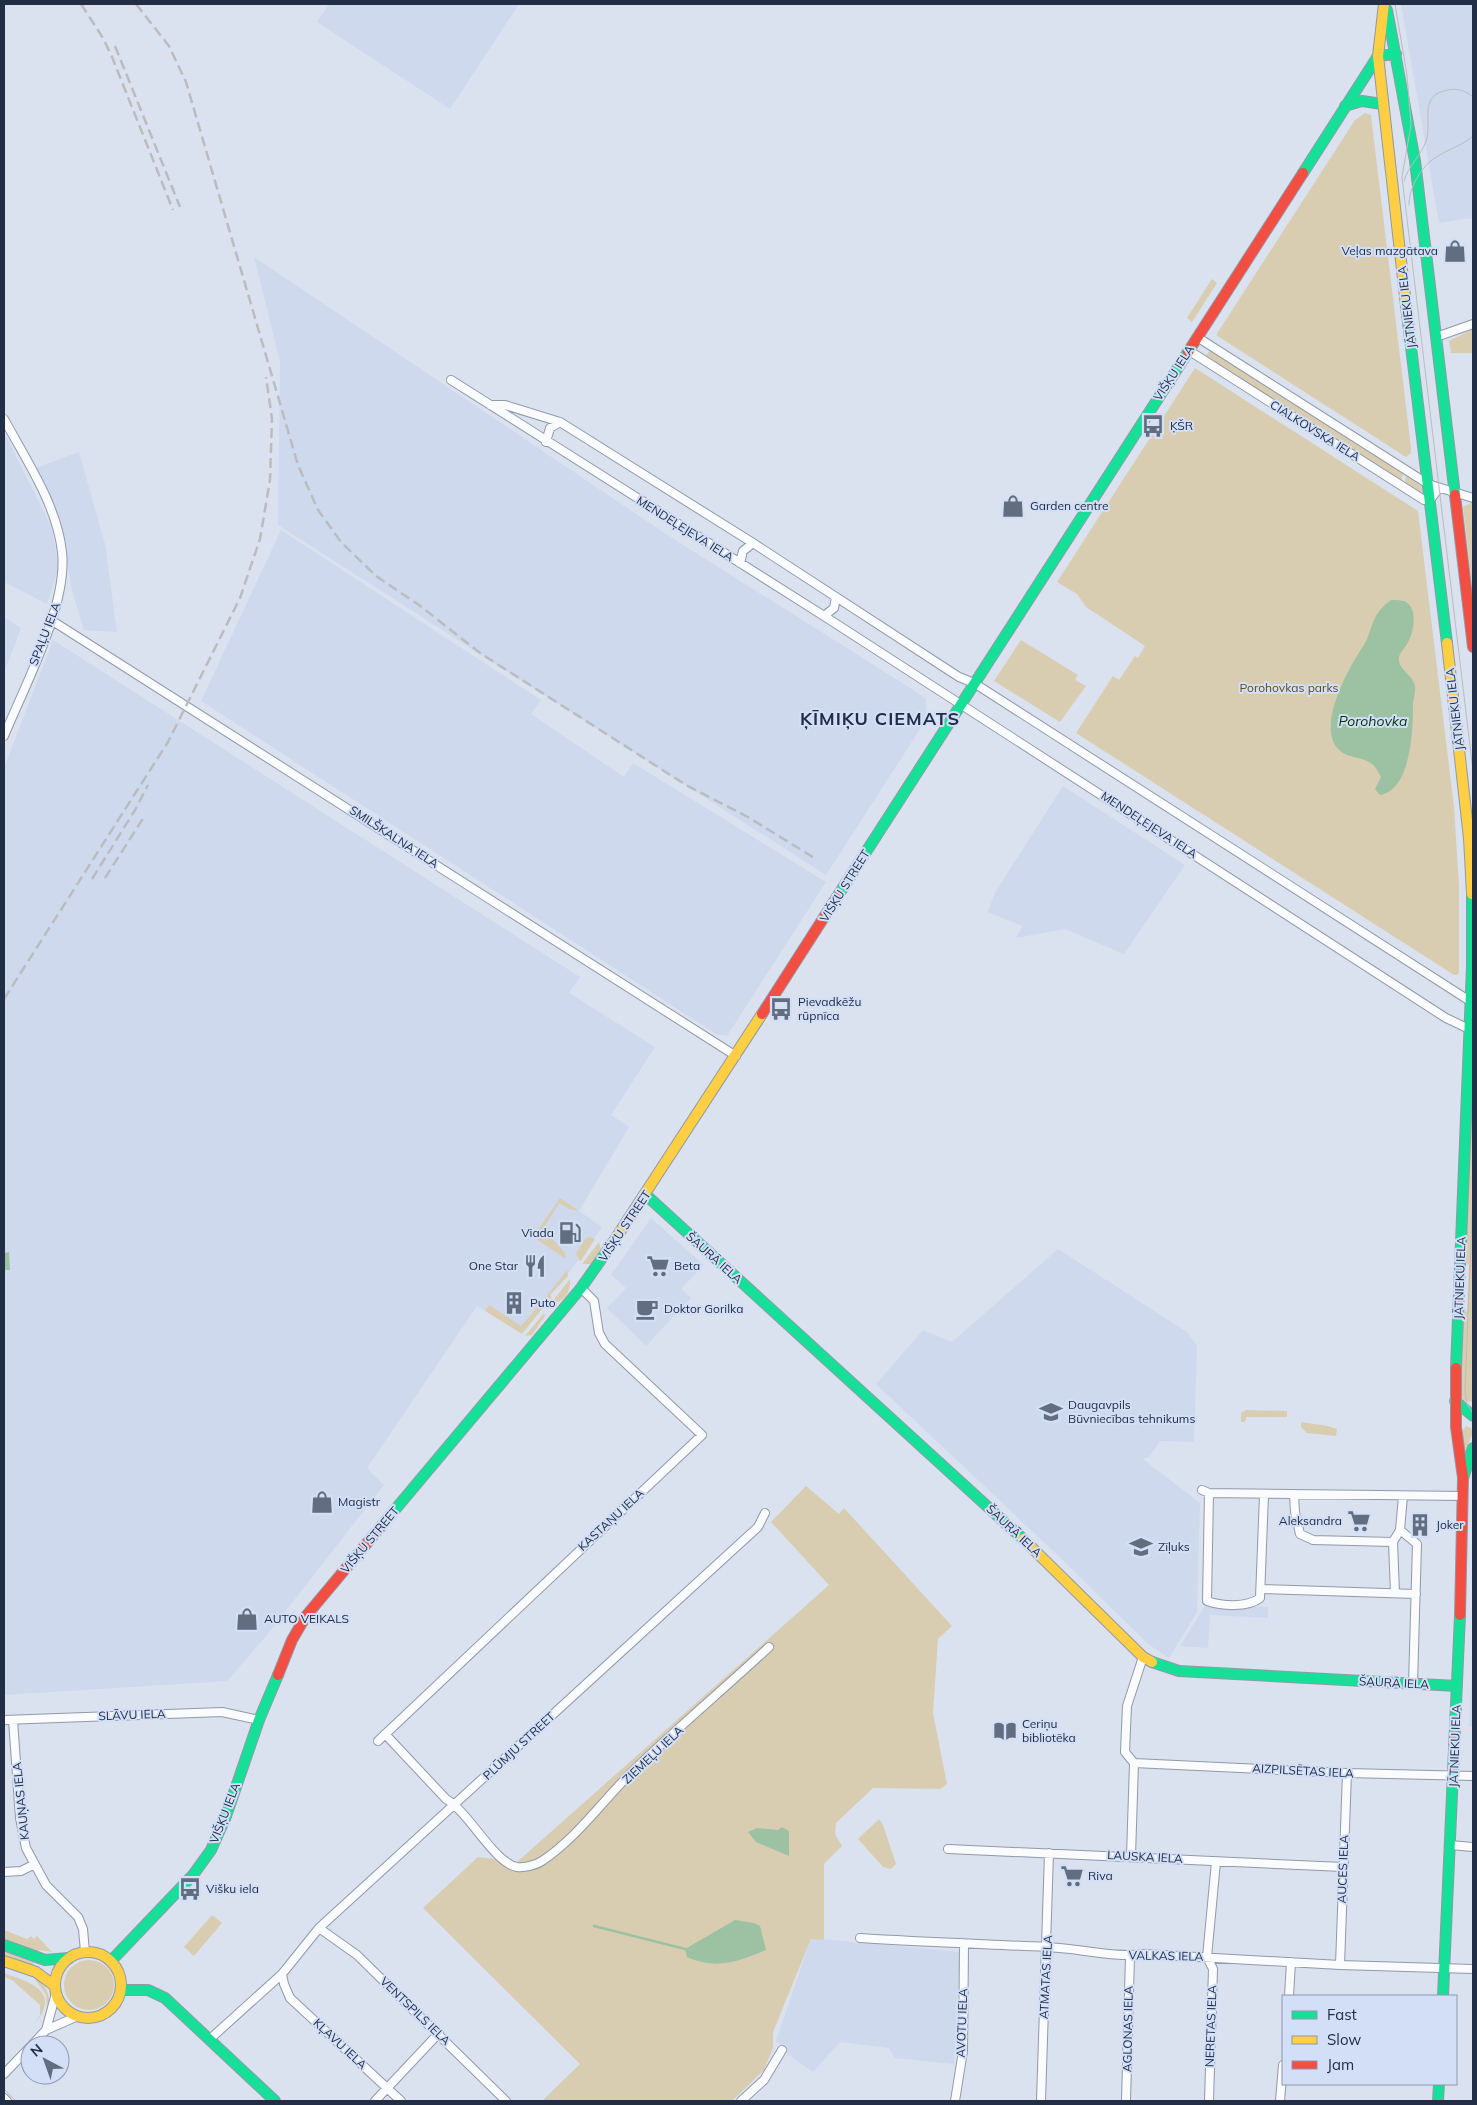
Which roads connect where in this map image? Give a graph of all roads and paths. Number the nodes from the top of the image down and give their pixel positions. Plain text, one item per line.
1 (1385, 4) edge
2 (1396, 54) junction
3 (1378, 56) junction
4 (1382, 104) junction
5 (1345, 106) junction
6 (1473, 324) edge
7 (1197, 337) junction
8 (1436, 337) junction
9 (1188, 350) junction
10 (451, 380) dead end
11 (490, 405) junction
12 (4, 420) edge
13 (560, 422) junction
14 (546, 442) junction
15 (1428, 484) junction
16 (1439, 488) junction
17 (1455, 494) junction
18 (1473, 498) edge
19 (1430, 500) junction
20 (753, 543) junction
21 (740, 563) junction
22 (836, 597) junction
23 (824, 616) junction
24 (52, 620) junction
25 (1473, 647) edge
26 (974, 683) junction
27 (960, 706) junction
28 (4, 736) edge
29 (1472, 1002) edge
30 (1471, 1026) edge
31 (736, 1056) junction
32 (646, 1195) junction
33 (581, 1288) junction
34 (1455, 1401) junction
35 (1473, 1416) edge
36 (1473, 1448) edge
37 (1463, 1478) junction
38 (1264, 1495) junction
39 (1294, 1495) junction
40 (1403, 1496) junction
41 (1463, 1496) junction
42 (765, 1514) dead end
43 (1400, 1530) junction
44 (1393, 1542) junction
45 (1262, 1589) junction
46 (1395, 1593) junction
47 (1416, 1594) junction
48 (769, 1647) dead end
49 (1144, 1656) junction
50 (1413, 1684) junction
51 (1457, 1686) junction
52 (4, 1720) edge
53 (13, 1720) junction
54 (259, 1720) junction
55 (385, 1734) junction
56 (378, 1741) dead end
57 (1134, 1763) junction
58 (1347, 1773) junction
59 (1454, 1776) junction
60 (1473, 1776) edge
61 (455, 1804) junction
62 (1450, 1845) junction
63 (1473, 1847) edge
64 (948, 1849) dead end
65 (1049, 1853) junction
66 (1131, 1856) junction
67 (1216, 1862) junction
68 (33, 1865) junction
69 (1343, 1867) junction
70 (4, 1872) edge
71 (319, 1928) junction
72 (860, 1938) dead end
73 (4, 1945) edge
74 (964, 1945) junction
75 (1048, 1947) junction
76 (85, 1952) junction
77 (1130, 1956) junction
78 (1207, 1957) junction
79 (68, 1958) junction
80 (4, 1961) edge
81 (112, 1961) junction
82 (1291, 1962) junction
83 (1340, 1965) junction
84 (1444, 1967) junction
85 (1473, 1969) edge
86 (282, 1974) junction
87 (56, 1990) junction
88 (121, 1990) junction
89 (1288, 1995) edge
90 (1443, 1995) edge
91 (78, 2016) junction
92 (46, 2030) junction
93 (439, 2033) junction
94 (41, 2035) edge
95 (210, 2039) junction
96 (782, 2050) dead end
97 (20, 2057) edge
98 (4, 2074) edge
99 (1282, 2077) edge
100 (1439, 2085) edge
101 (388, 2088) junction
102 (4, 2098) edge
103 (7, 2101) edge
104 (275, 2101) edge
105 (375, 2101) edge
106 (402, 2101) edge
107 (506, 2101) edge
108 (741, 2101) edge
109 (955, 2101) edge
110 (1041, 2101) edge
111 (1126, 2101) edge
112 (1209, 2101) edge
113 (1280, 2101) edge
114 (1438, 2101) edge

1 - 2 street, JĀTNIEKU IELA
1 - 3 street, JĀTNIEKU IELA
2 - 3 street
2 - 8 street, JĀTNIEKU IELA
3 - 4 street, JĀTNIEKU IELA
3 - 5 street, VIŠĶU IELA
4 - 5 street
4 - 15 street, JĀTNIEKU IELA
5 - 7 street, VIŠĶU IELA
6 - 8 street
7 - 9 street, VIŠĶU IELA
7 - 15 street, CIALKOVSKA IELA
8 - 17 street, JĀTNIEKU IELA
9 - 19 street, CIALKOVSKA IELA
9 - 26 street, VIŠĶU IELA
10 - 11 street
11 - 13 street, MENDEĻEJEVA IELA
11 - 14 street, MENDEĻEJEVA IELA
12 - 24 street, SPAĻU IELA
13 - 14 street
13 - 20 street, MENDEĻEJEVA IELA
14 - 21 street, MENDEĻEJEVA IELA
15 - 16 street, CIALKOVSKA IELA
15 - 19 street, JĀTNIEKU IELA
16 - 17 street, CIALKOVSKA IELA
16 - 19 street
17 - 18 street, CIALKOVSKA IELA
17 - 25 street, JĀTNIEKU IELA
19 - 29 street, JĀTNIEKU IELA
20 - 21 street
20 - 22 street, MENDEĻEJEVA IELA
21 - 23 street, MENDEĻEJEVA IELA
22 - 23 street
22 - 26 street, MENDEĻEJEVA IELA
23 - 27 street, MENDEĻEJEVA IELA
24 - 28 street, SPAĻU IELA
24 - 31 street, SMILŠKALNA IELA
26 - 27 street, VIŠĶU IELA
26 - 29 street, MENDEĻEJEVA IELA
27 - 30 street, MENDEĻEJEVA IELA
27 - 31 street, VIŠĶU STREET
29 - 30 street, JĀTNIEKU IELA
30 - 34 street, JĀTNIEKU IELA
31 - 32 street, VIŠĶU STREET
32 - 33 street, VIŠĶU STREET
32 - 49 street, ŠAURĀ IELA
33 - 54 street, VIŠĶU STREET
33 - 55 street, KASTAŅU IELA
34 - 35 street
34 - 37 street, JĀTNIEKU IELA
36 - 37 street, JĀTNIEKU IELA
37 - 41 street, JĀTNIEKU IELA
38 - 39 street
38 - 45 street
38 - 45 street
39 - 40 street
39 - 44 street
40 - 41 street
40 - 43 street
41 - 51 street, JĀTNIEKU IELA
42 - 61 street, PLŪMJU STREET
43 - 44 street
43 - 47 street
44 - 46 street
45 - 46 street
46 - 47 street
47 - 50 street
48 - 61 street, ZIEMEĻU IELA
49 - 50 street, ŠAURĀ IELA
49 - 57 street
50 - 51 street, ŠAURĀ IELA
51 - 59 street, JĀTNIEKU IELA
52 - 53 street, SLĀVU IELA
53 - 54 street, SLĀVU IELA
53 - 68 street, KAUŅAS IELA
54 - 81 street, VIŠĶU IELA
55 - 56 street, KASTAŅU IELA
55 - 61 street
57 - 58 street, AIZPILSĒTAS IELA
57 - 66 street
58 - 59 street, AIZPILSĒTAS IELA
58 - 69 street, AUCES IELA
59 - 60 street, AIZPILSĒTAS IELA
59 - 62 street, JĀTNIEKU IELA
61 - 71 street, PLŪMJU STREET
62 - 63 street
62 - 84 street, JĀTNIEKU IELA
64 - 65 street, LAUSKA IELA
65 - 66 street, LAUSKA IELA
65 - 75 street, ATMATAS IELA
66 - 67 street, LAUSKA IELA
67 - 69 street, LAUSKA IELA
67 - 78 street, NERETAS IELA
68 - 70 street
68 - 76 street, KAUŅAS IELA
69 - 83 street, AUCES IELA
71 - 86 street, PLŪMJU STREET
71 - 93 street, VENTSPILS IELA
72 - 74 street, VALKAS IELA
73 - 79 street
74 - 75 street, VALKAS IELA
74 - 109 street, AVOTU IELA
75 - 77 street, VALKAS IELA
75 - 110 street, ATMATAS IELA
76 - 79 street
76 - 81 street
77 - 78 street, VALKAS IELA
77 - 111 street, AGLONAS IELA
78 - 82 street, VALKAS IELA
78 - 112 street, NERETAS IELA
79 - 87 street
80 - 87 street
81 - 88 street
82 - 83 street, VALKAS IELA
82 - 89 street
83 - 84 street, VALKAS IELA
84 - 85 street, VALKAS IELA
84 - 90 street, JĀTNIEKU IELA
86 - 95 street, PLŪMJU STREET
86 - 101 street, KĻAVU IELA
87 - 91 street
87 - 92 street
88 - 91 street
88 - 95 street
91 - 92 street
92 - 94 street
93 - 101 street
93 - 107 street, VENTSPILS IELA
95 - 104 street
96 - 108 street
97 - 98 street
99 - 113 street
100 - 114 street
101 - 105 street
101 - 106 street, KĻAVU IELA
102 - 103 street

